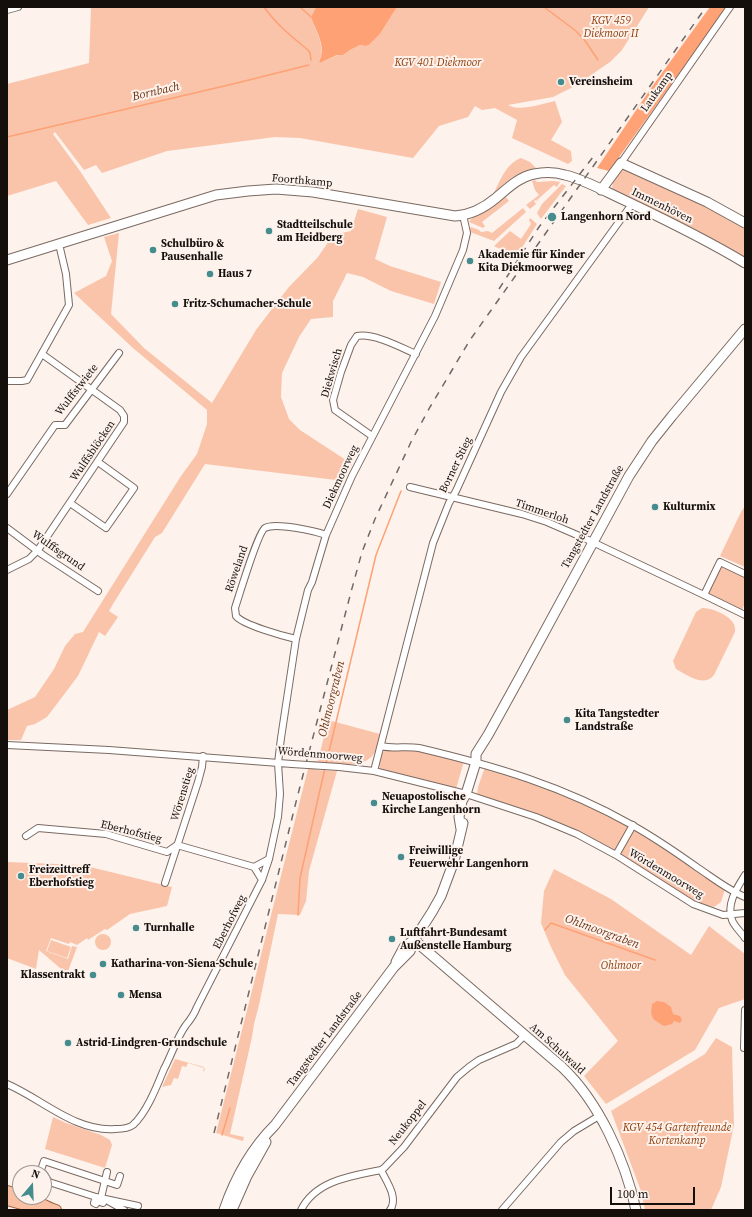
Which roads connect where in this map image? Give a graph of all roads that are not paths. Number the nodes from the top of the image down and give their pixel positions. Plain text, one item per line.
1 (18, 7) edge
2 (730, 7) edge
3 (7, 10) edge
4 (621, 163) junction
5 (567, 175) joint
6 (601, 190) junction
7 (632, 204) junction
8 (463, 216) junction
9 (745, 223) edge
10 (59, 244) junction
11 (7, 260) edge
12 (745, 262) edge
13 (745, 329) edge
14 (119, 353) dead end
15 (42, 354) junction
16 (416, 354) junction
17 (7, 381) edge
18 (91, 389) junction
19 (372, 436) junction
20 (98, 462) junction
21 (410, 487) dead end
22 (7, 494) edge
23 (453, 497) junction
24 (70, 503) junction
25 (7, 528) edge
26 (326, 535) junction
27 (592, 542) junction
28 (38, 550) junction
29 (7, 570) edge
30 (745, 574) edge
31 (98, 591) dead end
32 (704, 596) junction
33 (745, 615) edge
34 (296, 639) junction
35 (7, 745) edge
36 (381, 746) junction
37 (203, 756) junction
38 (476, 762) junction
39 (278, 763) junction
40 (374, 771) junction
41 (466, 794) junction
42 (632, 825) junction
43 (26, 836) dead end
44 (178, 846) junction
45 (616, 855) junction
46 (269, 859) junction
47 (254, 867) junction
48 (745, 876) edge
49 (262, 880) junction
50 (165, 883) dead end
51 (740, 894) edge
52 (745, 913) edge
53 (730, 915) junction
54 (745, 938) edge
55 (414, 940) junction
56 (745, 1010) edge
57 (525, 1036) junction
58 (744, 1048) dead end
59 (7, 1084) edge
60 (599, 1116) junction
61 (275, 1125) junction
62 (43, 1165) edge
63 (381, 1170) junction
64 (107, 1172) dead end
65 (120, 1176) dead end
66 (104, 1181) junction
67 (52, 1183) edge
68 (100, 1199) junction
69 (7, 1200) edge
70 (96, 1204) dead end
71 (135, 1207) edge
72 (51, 1208) edge
73 (124, 1210) edge
74 (224, 1210) edge
75 (232, 1210) edge
76 (301, 1210) edge
77 (390, 1210) edge
78 (502, 1210) edge
79 (636, 1210) edge

1 - 3 street
2 - 4 street, Laukamp
4 - 6 street, Laukamp
4 - 9 street, Immenhöven
5 - 6 street, Immenhöven
5 - 8 street, Foorthkamp
6 - 7 street, Immenhöven
7 - 12 street, Immenhöven
7 - 23 street, Borner Stieg
8 - 10 street, Foorthkamp
8 - 16 street, Diekmoorweg
10 - 11 street, Foorthkamp
10 - 15 street
13 - 27 street, Tangstedter Landstraße
14 - 18 street, Wulffstwiete
15 - 17 street
15 - 18 street, Wulffsblöcken
16 - 19 street, Diekmoorweg
16 - 19 street, Diekwisch
18 - 20 street, Wulffsblöcken
18 - 22 street, Wulffstwiete
19 - 26 street, Diekmoorweg
20 - 24 street, Wulffsblöcken
20 - 24 street
21 - 23 street, Timmerloh
23 - 27 street, Timmerloh
23 - 36 street, Borner Stieg
24 - 28 street, Wulffsblöcken
25 - 28 street, Wulffsgrund
26 - 34 street, Diekmoorweg
26 - 34 street, Röweland
27 - 32 street, Timmerloh
27 - 38 street, Tangstedter Landstraße
28 - 29 street, Wulffsblöcken
28 - 31 street, Wulffsgrund
30 - 32 street
32 - 33 street, Timmerloh
34 - 39 street, Diekmoorweg
35 - 37 street, Wördenmoorweg
36 - 38 street, Wördenmoorweg
36 - 40 street, Borner Stieg
37 - 39 street, Wördenmoorweg
37 - 44 street, Wörenstieg
38 - 41 street, Tangstedter Landstraße
38 - 42 street, Wördenmoorweg
39 - 40 street, Wördenmoorweg, bridge
39 - 46 street, Eberhofweg
40 - 41 street, Wördenmoorweg
41 - 45 street, Wördenmoorweg
41 - 55 street, Tangstedter Landstraße
42 - 45 street, Wördenmoorweg
42 - 51 street, Wördenmoorweg
43 - 44 street, Eberhofstieg
44 - 47 street, Eberhofstieg
44 - 50 street, Wörenstieg
45 - 53 street, Wördenmoorweg
46 - 47 street
46 - 49 street, Eberhofweg
47 - 49 street
48 - 51 street
49 - 59 street, Eberhofweg
51 - 53 street
52 - 53 street
53 - 54 street
55 - 57 street, Am Schulwald
55 - 61 street, Tangstedter Landstraße
56 - 58 street
57 - 60 street, Am Schulwald
57 - 63 street, Neukoppel
60 - 78 street
60 - 79 street, Am Schulwald
61 - 74 street, Tangstedter Landstraße
61 - 75 street, Tangstedter Landstraße
62 - 66 street
63 - 76 street
63 - 77 street
64 - 66 street
65 - 66 street
66 - 68 street
67 - 68 street
68 - 70 street
68 - 71 street
68 - 73 street
69 - 72 main road

